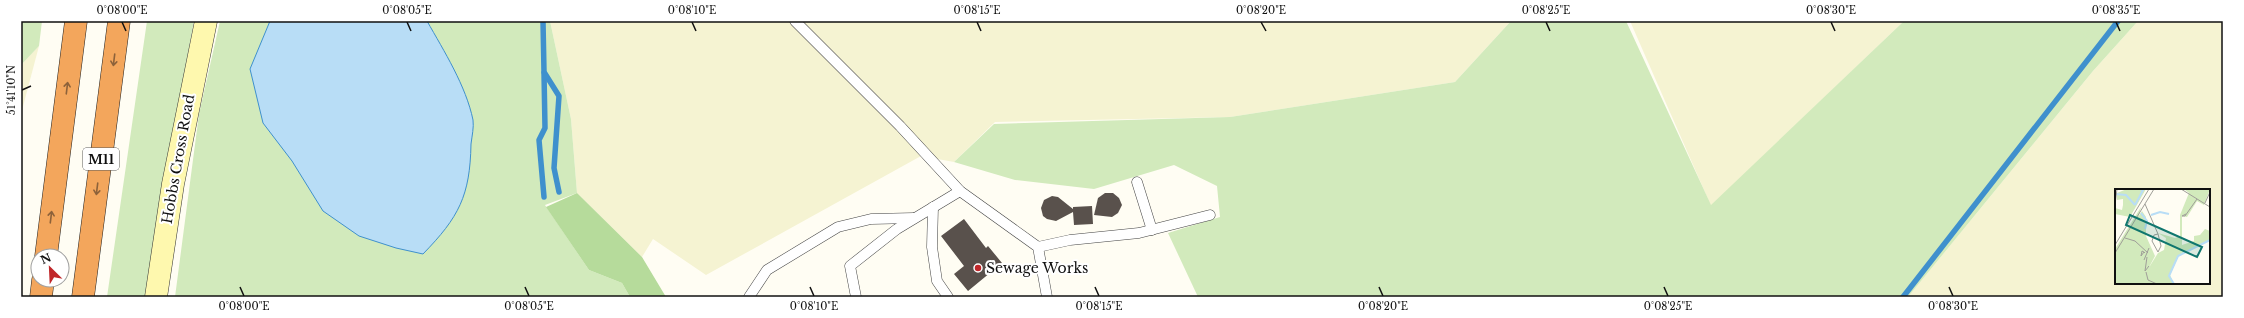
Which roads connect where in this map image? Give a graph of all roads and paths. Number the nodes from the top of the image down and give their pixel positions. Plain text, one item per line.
1 (76, 21) edge
2 (119, 21) edge
3 (206, 21) edge
4 (795, 21) edge
5 (1137, 182) dead end
6 (960, 191) junction
7 (933, 207) junction
8 (1210, 215) dead end
9 (914, 218) junction
10 (1152, 230) junction
11 (1038, 247) junction
12 (47, 248) edge
13 (83, 297) edge
14 (156, 297) edge
15 (749, 297) edge
16 (856, 297) edge
17 (948, 297) edge
18 (1047, 297) edge

12 -> 1 highway
2 -> 13 highway, M11
3 - 14 street, Hobbs Cross Road
4 - 6 lane
5 - 10 lane
6 - 7 lane
6 - 11 lane
7 - 9 lane
7 - 17 lane
8 - 10 lane
9 - 15 lane
9 - 16 lane
10 - 11 lane
11 - 18 lane

